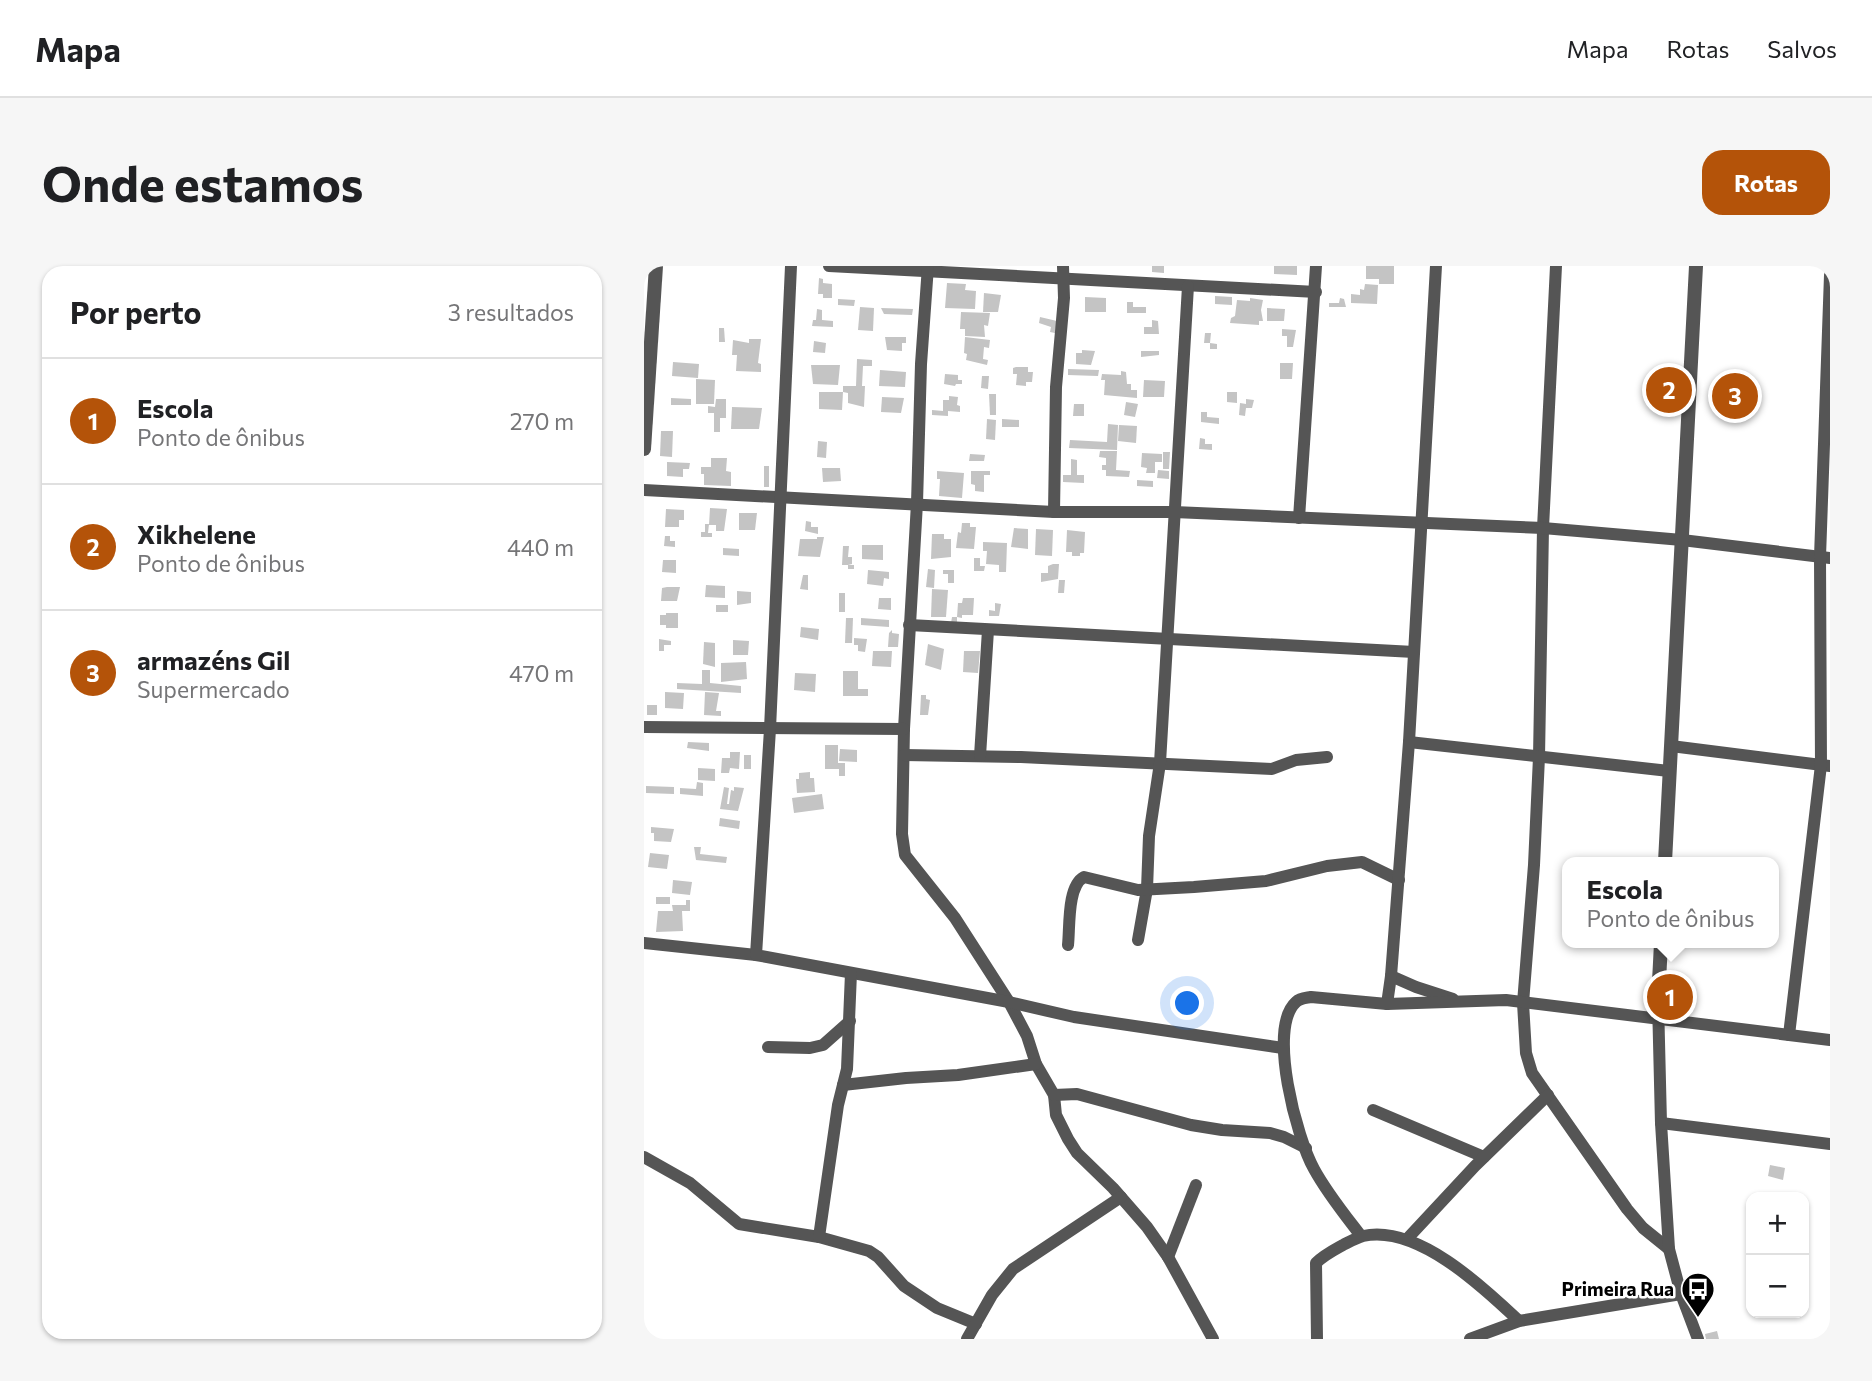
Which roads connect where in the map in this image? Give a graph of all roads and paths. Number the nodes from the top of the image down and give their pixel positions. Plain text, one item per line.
1 (656, 266) edge
2 (791, 266) edge
3 (829, 266) edge
4 (1316, 266) edge
5 (1436, 266) edge
6 (1556, 266) edge
7 (1696, 266) edge
8 (928, 269) edge
9 (1063, 273) edge
10 (1830, 275) edge
11 (1188, 286) junction
12 (1316, 292) junction
13 (644, 449) edge
14 (644, 490) edge
15 (782, 499) junction
16 (916, 503) junction
17 (1054, 512) junction
18 (1174, 512) junction
19 (1299, 518) junction
20 (1420, 522) junction
21 (1543, 528) junction
22 (1682, 540) junction
23 (1825, 557) edge
24 (909, 625) junction
25 (988, 630) junction
26 (1168, 638) junction
27 (1414, 652) junction
28 (644, 727) edge
29 (770, 729) junction
30 (904, 729) junction
31 (1409, 741) junction
32 (1671, 746) junction
33 (904, 755) junction
34 (980, 756) junction
35 (1327, 757) dead end
36 (1539, 757) junction
37 (1160, 763) junction
38 (1825, 765) edge
39 (1669, 771) junction
40 (1665, 857) edge
41 (1399, 880) junction
42 (1147, 889) junction
43 (1138, 940) dead end
44 (644, 943) edge
45 (1068, 946) dead end
46 (1661, 948) edge
47 (756, 955) junction
48 (851, 974) junction
49 (1391, 976) junction
50 (1461, 1001) junction
51 (1658, 1001) joint
52 (1009, 1002) junction
53 (1523, 1003) junction
54 (1387, 1004) junction
55 (1658, 1019) junction
56 (850, 1021) junction
57 (1789, 1035) junction
58 (1830, 1040) edge
59 (768, 1047) dead end
60 (1283, 1048) junction
61 (1036, 1064) junction
62 (843, 1084) junction
63 (1054, 1095) junction
64 (1548, 1095) junction
65 (1374, 1110) dead end
66 (1661, 1123) junction
67 (1830, 1144) edge
68 (1306, 1148) junction
69 (644, 1157) edge
70 (1484, 1157) junction
71 (1196, 1185) dead end
72 (1121, 1197) junction
73 (1361, 1236) junction
74 (819, 1237) junction
75 (1408, 1239) junction
76 (1669, 1249) junction
77 (1168, 1257) junction
78 (1681, 1294) junction
79 (1519, 1321) junction
80 (976, 1324) junction
81 (967, 1339) edge
82 (1213, 1339) edge
83 (1317, 1339) edge
84 (1470, 1339) edge
85 (1698, 1339) edge

1 - 13 street
2 - 15 street
3 - 8 street
4 - 12 street
5 - 20 street
6 - 21 street
7 - 22 street
8 - 9 street
8 - 16 street
9 - 11 street
9 - 17 street
10 - 23 street
11 - 12 street
11 - 18 street
12 - 19 street
14 - 15 street
15 - 16 street
15 - 29 street
16 - 17 street
16 - 24 street
17 - 18 street
18 - 19 street
18 - 26 street
19 - 20 street
20 - 21 street
20 - 27 street
21 - 22 street
21 - 36 street
22 - 23 street
22 - 32 street
23 - 38 street
24 - 25 street
24 - 30 street
25 - 26 street
25 - 34 street
26 - 27 street
26 - 37 street
27 - 31 street
28 - 29 street
29 - 30 street
29 - 47 street
30 - 33 street
31 - 36 street
31 - 41 street
32 - 38 street
32 - 39 street
33 - 34 street
33 - 52 street
34 - 37 street
35 - 37 street
36 - 39 street
36 - 53 street
37 - 42 street
38 - 57 street
39 - 40 street
41 - 42 street
41 - 49 street
42 - 43 street
42 - 45 street
44 - 47 street
46 - 51 street
47 - 48 street
48 - 52 street
48 - 56 street
49 - 50 street
49 - 54 street
50 - 53 street
50 - 54 street
51 - 55 street
52 - 60 street
52 - 61 street
53 - 55 street
53 - 64 street
54 - 60 street
55 - 57 street
55 - 66 street
56 - 59 street
56 - 62 street
57 - 58 street
60 - 68 street
61 - 62 street
61 - 63 street
62 - 74 street
63 - 68 street
63 - 72 street
64 - 70 street
64 - 76 street
65 - 70 street
66 - 67 street
66 - 76 street
68 - 73 street
69 - 74 street
70 - 75 street
71 - 77 street
72 - 77 street
72 - 80 street
73 - 75 street
73 - 83 street
74 - 80 street
75 - 79 street
76 - 78 street
77 - 82 street
78 - 79 street
78 - 85 street
79 - 84 street
80 - 81 street

